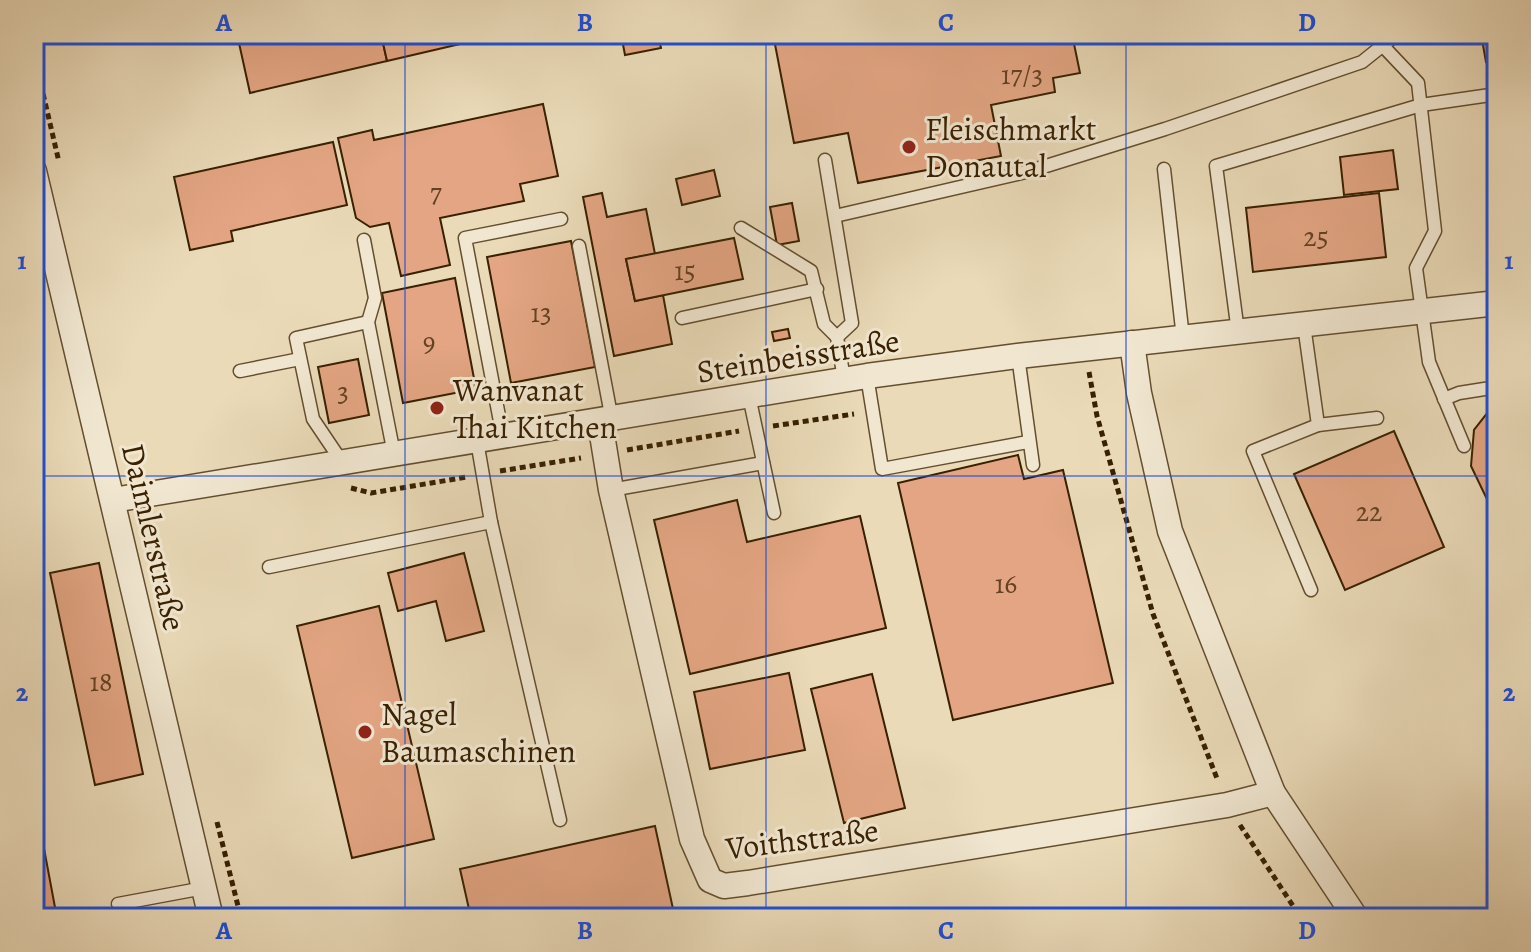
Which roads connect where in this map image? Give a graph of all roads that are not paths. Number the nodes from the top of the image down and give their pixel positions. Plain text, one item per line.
1 (1397, 34) edge
2 (1383, 46) junction
3 (1497, 94) edge
4 (1421, 105) junction
5 (825, 160) dead end
6 (1164, 169) dead end
7 (34, 171) edge
8 (835, 216) junction
9 (561, 219) dead end
10 (741, 228) dead end
11 (364, 240) dead end
12 (579, 246) dead end
13 (817, 289) junction
14 (1497, 303) edge
15 (1422, 313) junction
16 (682, 318) dead end
17 (368, 322) junction
18 (1304, 325) junction
19 (1238, 332) junction
20 (837, 337) junction
21 (1183, 338) junction
22 (1132, 343) junction
23 (1018, 356) junction
24 (300, 359) junction
25 (240, 371) dead end
26 (855, 378) junction
27 (1497, 387) edge
28 (749, 396) junction
29 (1444, 399) junction
30 (1377, 418) dead end
31 (606, 421) junction
32 (1318, 425) junction
33 (503, 437) junction
34 (477, 441) junction
35 (1028, 442) junction
36 (1464, 446) dead end
37 (394, 454) junction
38 (763, 463) junction
39 (330, 464) junction
40 (1033, 465) dead end
41 (611, 490) junction
42 (113, 500) junction
43 (774, 513) dead end
44 (491, 522) junction
45 (269, 567) dead end
46 (1311, 590) dead end
47 (1273, 793) junction
48 (560, 820) dead end
49 (204, 888) junction
50 (118, 904) dead end
51 (211, 918) edge
52 (1356, 918) edge

1 - 2 lane
2 - 4 lane
2 - 8 lane
3 - 4 lane
4 - 15 lane
4 - 19 lane
5 - 8 lane
6 - 21 lane
7 - 42 street, Daimlerstraße
8 - 20 lane
9 - 33 lane
10 - 13 lane
11 - 17 lane
12 - 31 lane
13 - 16 lane
13 - 20 lane
14 - 15 street, Steinbeisstraße
15 - 18 street, Steinbeisstraße
15 - 29 lane
17 - 24 lane
17 - 37 lane
18 - 19 street, Steinbeisstraße
18 - 32 lane
19 - 21 street, Steinbeisstraße
20 - 26 lane
21 - 22 street, Steinbeisstraße
22 - 23 street, Steinbeisstraße
22 - 47 street
23 - 26 street, Steinbeisstraße
23 - 35 lane
24 - 25 lane
24 - 39 lane
26 - 28 street, Steinbeisstraße
26 - 35 lane
27 - 29 lane
28 - 31 street, Steinbeisstraße
28 - 38 lane
29 - 36 lane
30 - 32 lane
31 - 33 street, Steinbeisstraße
31 - 41 street, Voithstraße
32 - 46 lane
33 - 34 street, Steinbeisstraße
34 - 37 street, Steinbeisstraße
34 - 44 lane
35 - 40 lane
37 - 39 street, Steinbeisstraße
38 - 41 lane
38 - 43 lane
39 - 42 street, Steinbeisstraße
41 - 47 street, Voithstraße
42 - 49 street, Daimlerstraße
44 - 45 lane
44 - 48 lane
47 - 52 street
49 - 50 lane
49 - 51 street, Daimlerstraße

